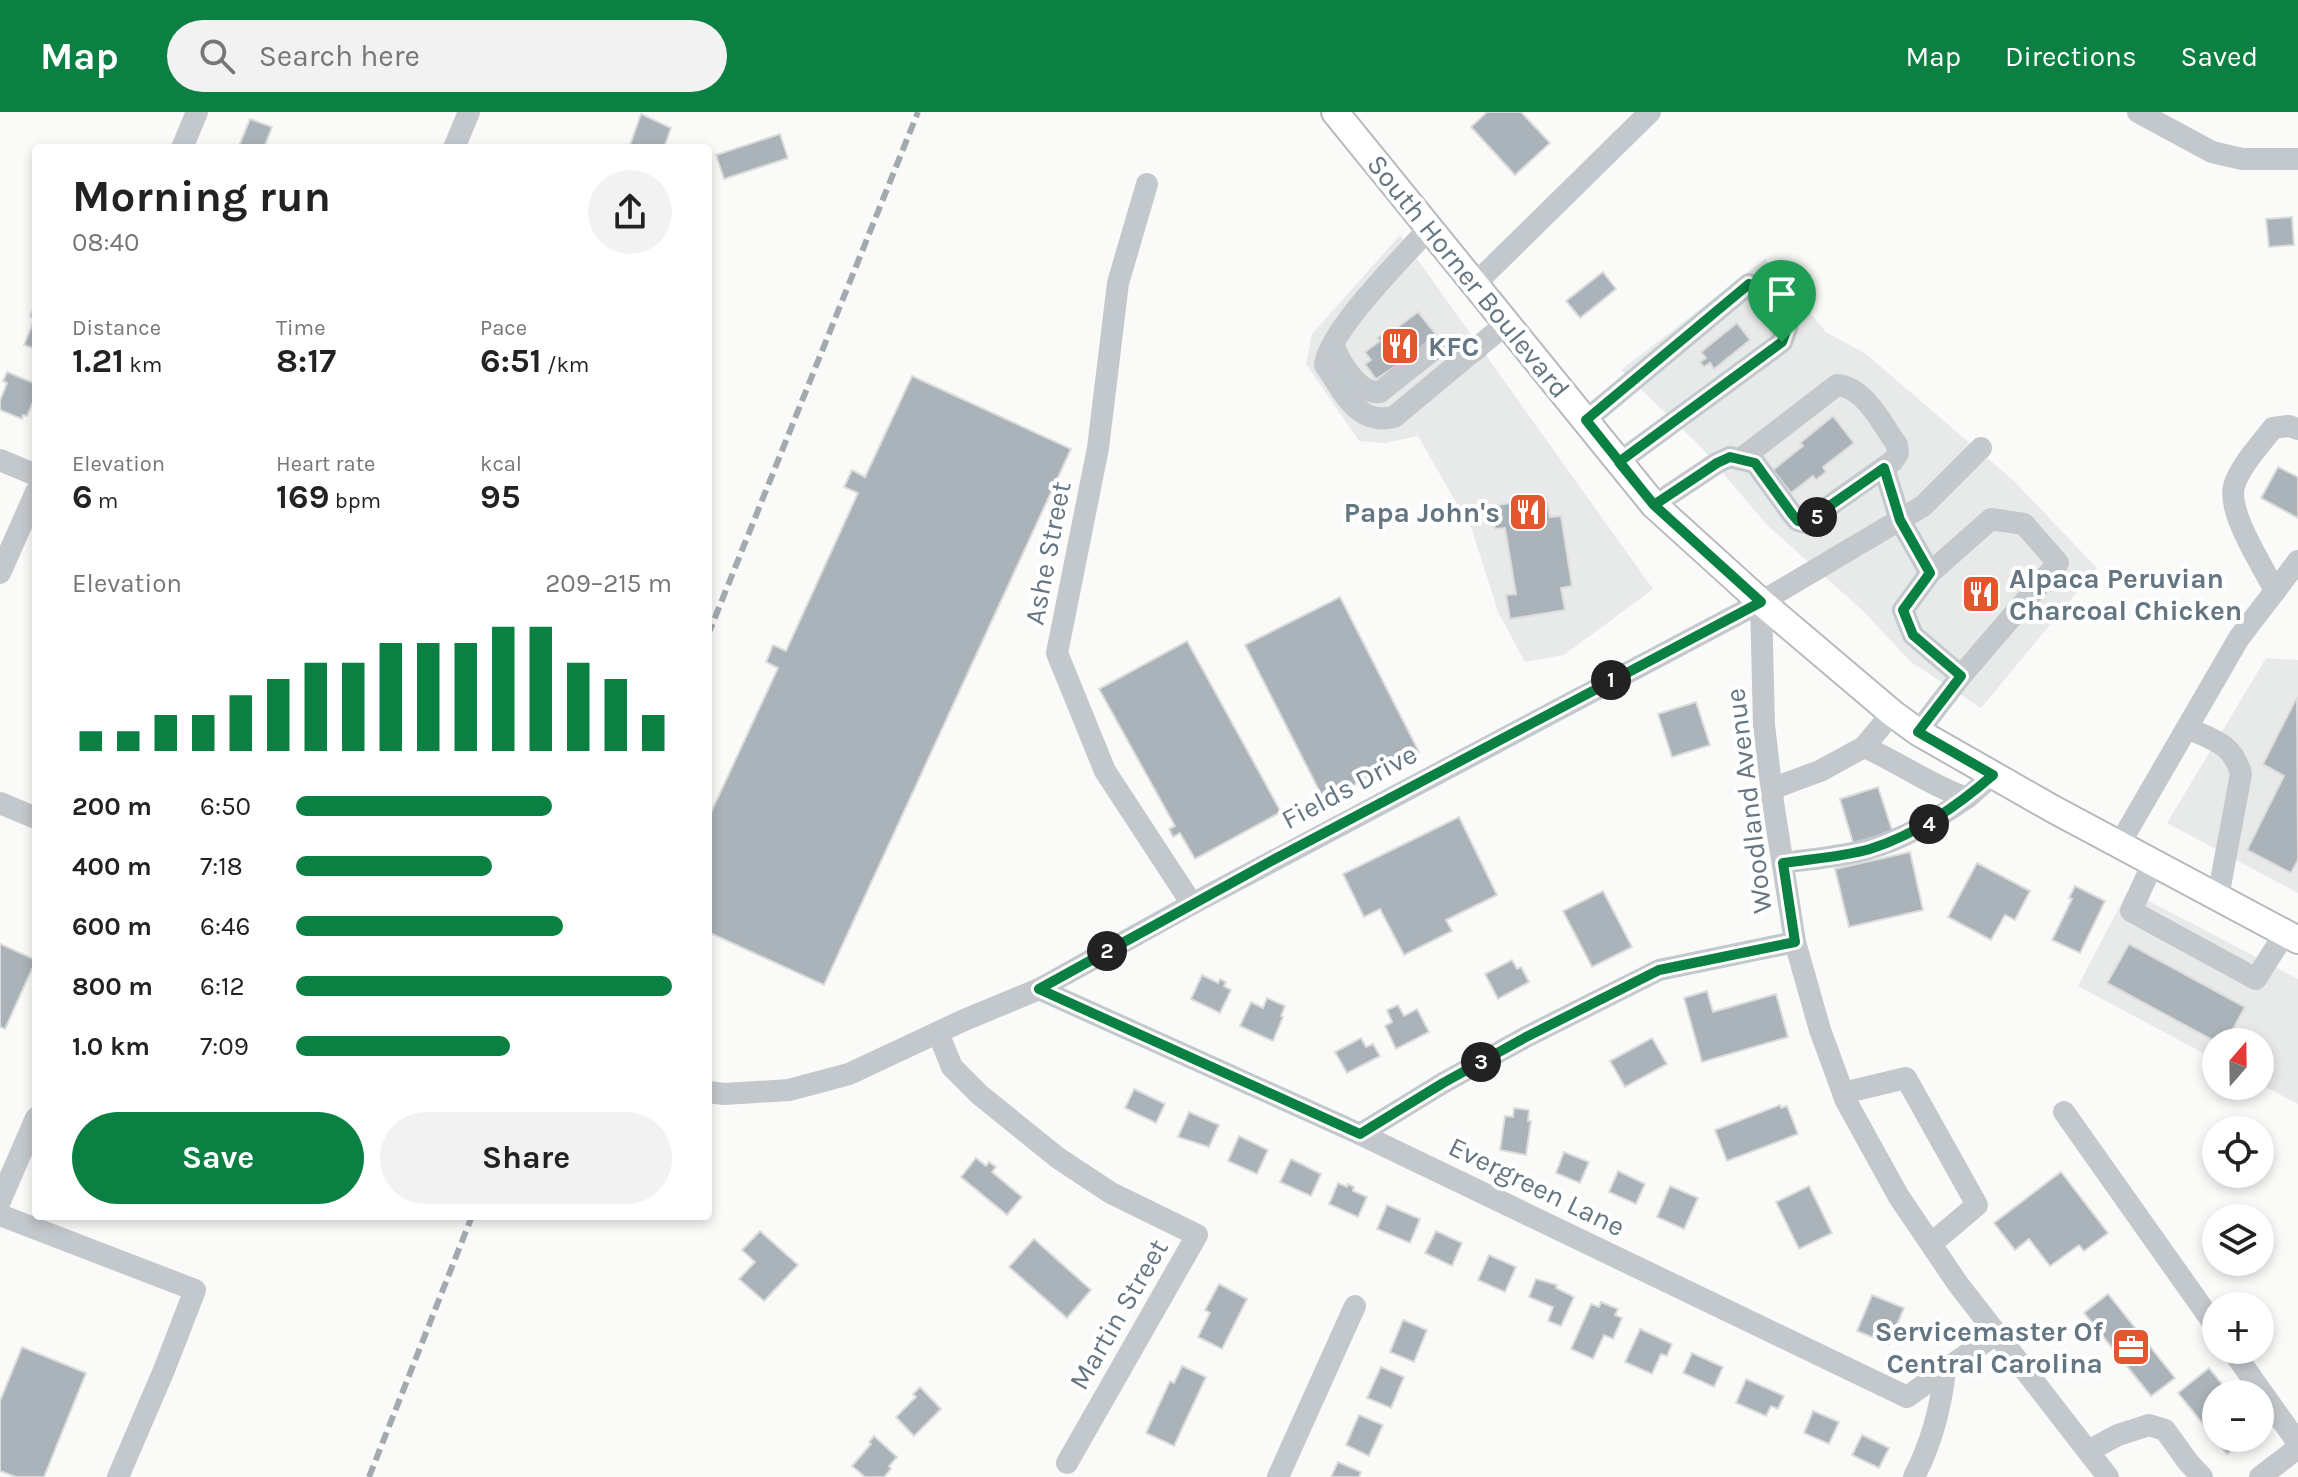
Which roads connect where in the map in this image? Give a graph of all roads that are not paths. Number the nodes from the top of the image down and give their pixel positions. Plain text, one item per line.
1 (197, 112) edge
2 (469, 112) edge
3 (1335, 112) edge
4 (1650, 112) edge
5 (2138, 112) edge
6 (184, 144) edge
7 (456, 144) edge
8 (2298, 159) edge
9 (1147, 184) dead end
10 (1429, 228) junction
11 (1475, 284) junction
12 (1507, 323) junction
13 (1586, 420) junction
14 (2298, 429) edge
15 (1981, 448) dead end
16 (1742, 458) junction
17 (0, 460) edge
18 (1619, 462) junction
19 (1884, 468) junction
20 (32, 473) edge
21 (32, 501) edge
22 (1654, 505) junction
23 (1900, 520) junction
24 (2298, 561) edge
25 (0, 573) edge
26 (1930, 573) junction
27 (2275, 591) junction
28 (1761, 602) junction
29 (1961, 676) junction
30 (1892, 713) junction
31 (2187, 728) junction
32 (1918, 732) junction
33 (1864, 747) junction
34 (1993, 775) junction
35 (1771, 789) junction
36 (1967, 798) junction
37 (0, 803) edge
38 (32, 816) edge
39 (2119, 845) junction
40 (1783, 863) junction
41 (2153, 863) junction
42 (2218, 897) junction
43 (1192, 904) junction
44 (2291, 937) edge
45 (1795, 942) junction
46 (1039, 989) junction
47 (938, 1033) junction
48 (712, 1092) edge
49 (1843, 1093) junction
50 (2064, 1112) dead end
51 (32, 1127) edge
52 (1360, 1134) junction
53 (0, 1201) edge
54 (0, 1215) edge
55 (1931, 1244) junction
56 (1355, 1306) dead end
57 (2202, 1307) edge
58 (1997, 1333) junction
59 (2242, 1364) edge
60 (1945, 1370) junction
61 (2298, 1446) edge
62 (2088, 1451) junction
63 (1067, 1463) dead end
64 (118, 1477) edge
65 (1278, 1477) edge
66 (1914, 1477) edge
67 (2108, 1477) edge
68 (2202, 1477) edge
69 (2260, 1477) edge

1 - 6 street
2 - 7 street
3 - 10 main road, South Horner Boulevard
4 - 11 street
5 - 8 street
9 - 43 street, Ashe Street
10 - 11 main road, South Horner Boulevard
10 - 12 street
11 - 12 main road, South Horner Boulevard
12 - 13 main road, South Horner Boulevard
13 - 18 main road, South Horner Boulevard
13 - 18 street
14 - 27 street
15 - 23 street, Fields Drive
16 - 19 street
16 - 19 street
16 - 22 street
17 - 20 street
18 - 22 main road, South Horner Boulevard
19 - 23 street
21 - 25 street
22 - 28 main road, South Horner Boulevard
23 - 26 street
23 - 28 street, Fields Drive
24 - 27 street
26 - 29 street
26 - 29 street
27 - 31 street
28 - 30 main road, South Horner Boulevard
28 - 35 street, Woodland Avenue
28 - 43 street, Fields Drive
29 - 32 street
30 - 32 main road, South Horner Boulevard
30 - 33 street
31 - 39 street
31 - 42 street
32 - 34 main road, South Horner Boulevard
33 - 35 street
33 - 36 street
34 - 36 street
34 - 39 main road, South Horner Boulevard
35 - 40 street, Woodland Avenue
36 - 40 street
37 - 38 street
39 - 41 main road, South Horner Boulevard
40 - 45 street, Woodland Avenue
41 - 42 main road, South Horner Boulevard
41 - 44 street
42 - 44 main road, South Horner Boulevard
43 - 46 street, Fields Drive
45 - 49 street, Woodland Avenue
45 - 52 street
46 - 47 street, Fields Drive
46 - 52 street, Evergreen Lane
47 - 48 street, Fields Drive
47 - 63 street, Martin Street
49 - 55 street, Woodland Avenue
49 - 55 street
50 - 57 street
51 - 53 street
52 - 60 street, Evergreen Lane
54 - 64 street
55 - 58 street, Woodland Avenue
56 - 65 street
58 - 60 street, Evergreen Lane
58 - 62 street, Woodland Avenue
59 - 61 street
60 - 66 street
61 - 69 street
62 - 67 street, Woodland Avenue
62 - 68 street

